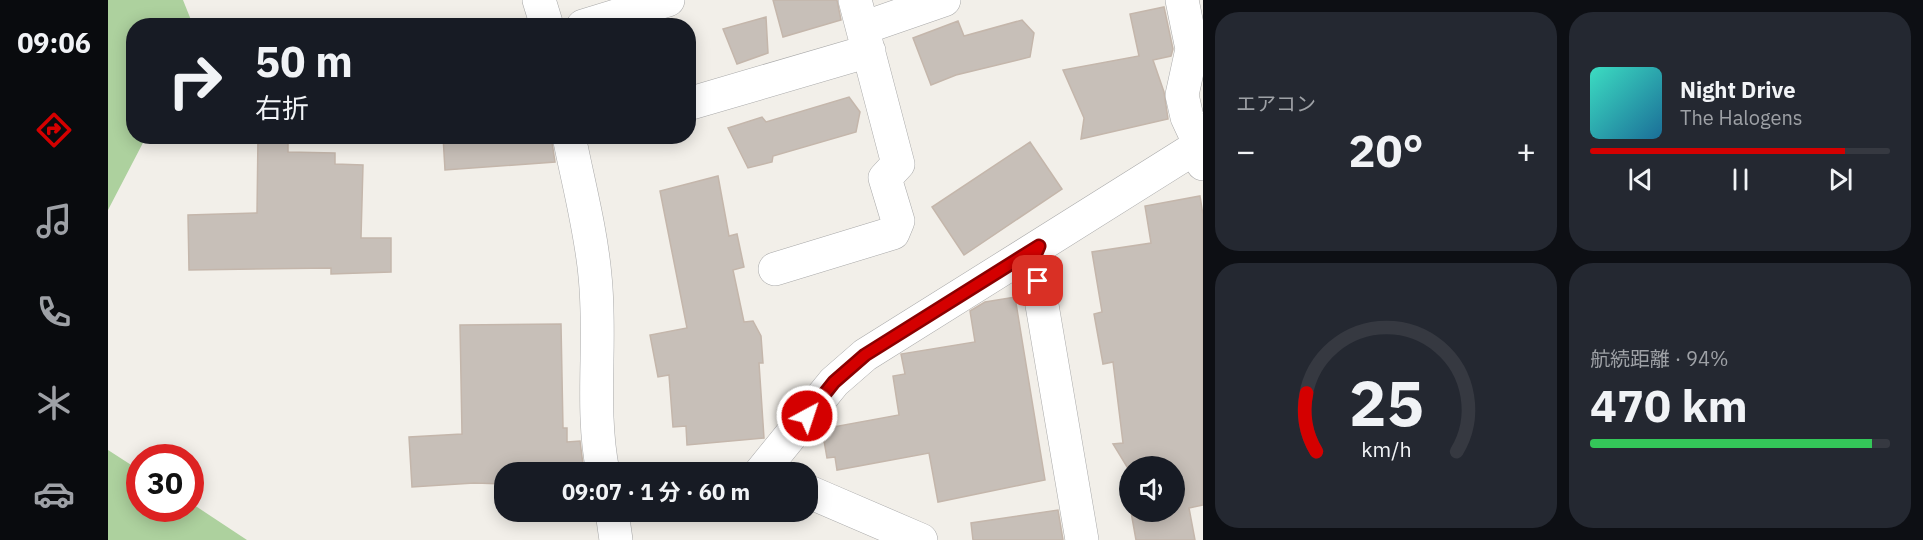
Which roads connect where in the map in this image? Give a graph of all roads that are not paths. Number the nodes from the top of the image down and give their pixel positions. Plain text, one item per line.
1 (539, 0) edge
2 (668, 0) edge
3 (944, 0) edge
4 (1182, 0) edge
5 (545, 18) edge
6 (609, 18) edge
7 (862, 26) edge
8 (696, 100) edge
9 (571, 144) edge
10 (1202, 151) edge
11 (1039, 246) junction
12 (775, 269) dead end
13 (601, 462) edge
14 (769, 462) edge
15 (818, 496) edge
16 (613, 522) edge
17 (616, 540) edge
18 (921, 540) edge
19 (1082, 540) edge

1 - 5 street
2 - 6 street
3 - 7 street
4 - 10 street
7 - 8 street
7 - 12 street
9 - 13 street
10 - 11 street
11 - 14 street
11 - 19 street
15 - 18 street
16 - 17 street

